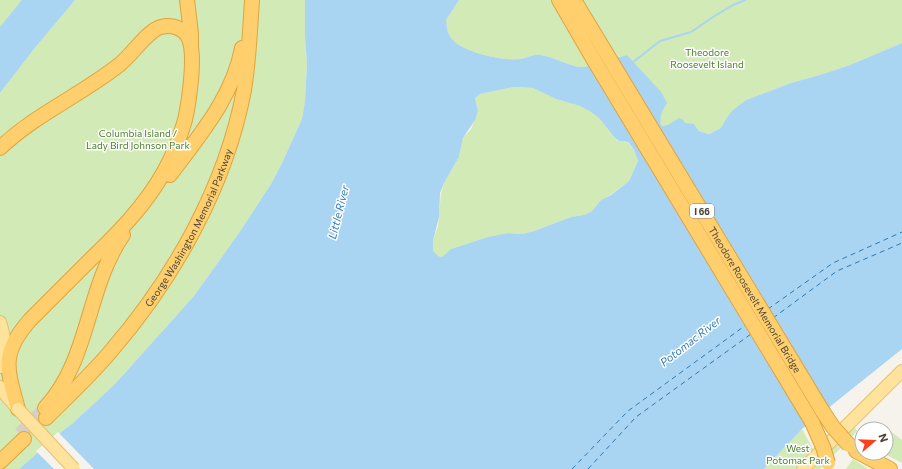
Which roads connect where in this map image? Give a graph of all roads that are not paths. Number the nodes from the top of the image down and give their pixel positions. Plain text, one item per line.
1 (188, 0) edge
2 (247, 0) edge
3 (252, 0) edge
4 (552, 0) edge
5 (559, 0) edge
6 (574, 0) edge
7 (191, 50) junction
8 (592, 57) junction
9 (0, 148) edge
10 (152, 191) junction
11 (141, 206) junction
12 (30, 320) junction
13 (0, 322) edge
14 (5, 350) junction
15 (0, 367) edge
16 (902, 371) edge
17 (902, 382) edge
18 (0, 386) edge
19 (0, 402) edge
20 (18, 409) junction
21 (852, 448) junction
22 (0, 450) edge
23 (0, 462) edge
24 (828, 467) edge
25 (74, 469) edge
26 (803, 469) edge
27 (814, 469) edge
28 (875, 469) edge
29 (890, 469) edge

1 - 7 highway
2 - 10 highway
3 - 11 highway, George Washington Memorial Parkway
4 - 8 highway, Theodore Roosevelt Memorial Bridge
5 - 8 highway, Theodore Roosevelt Memorial Bridge / I 66
6 - 21 highway, Theodore Roosevelt Memorial Bridge / I 66, bridge
7 - 9 highway
7 - 10 highway
8 - 24 highway, Theodore Roosevelt Memorial Bridge / I 66, bridge
10 - 11 highway
11 - 12 highway
12 - 14 highway
12 - 20 highway
13 - 14 main road
14 - 15 main road
16 - 26 main road
17 - 27 main road
18 - 20 main road
19 - 20 main road
20 - 25 main road, bridge
21 - 28 highway, Theodore Roosevelt Memorial Bridge
21 - 29 highway, I 66
22 - 23 highway

